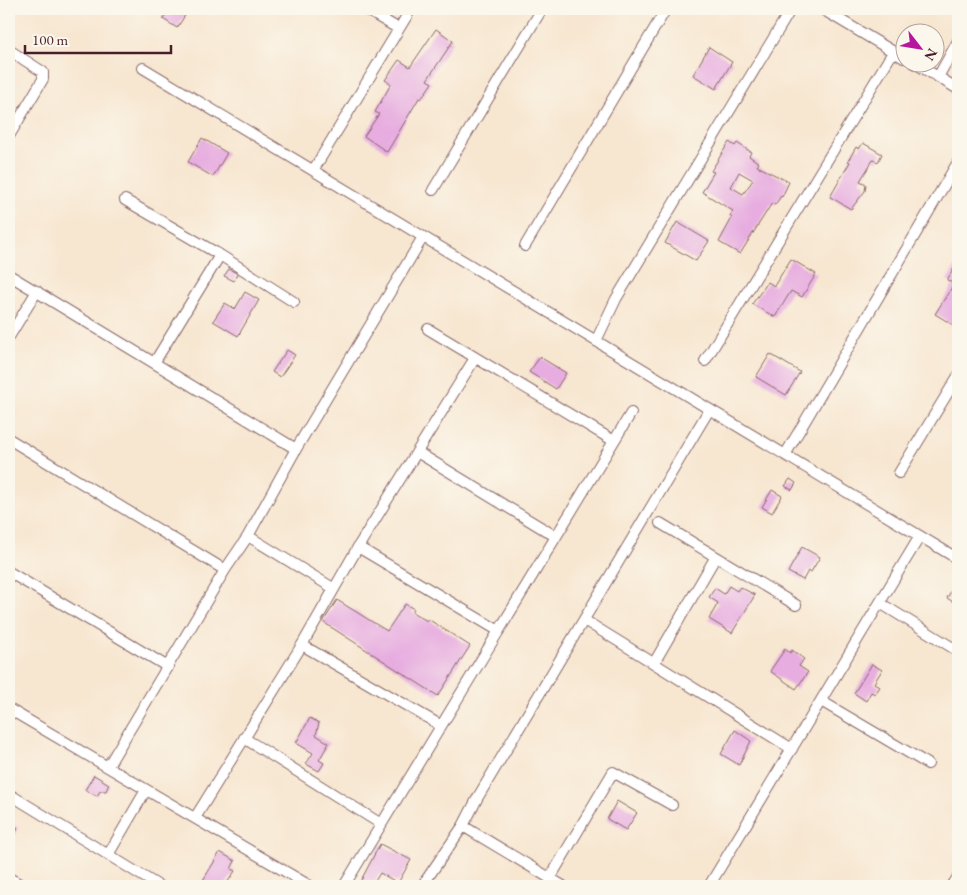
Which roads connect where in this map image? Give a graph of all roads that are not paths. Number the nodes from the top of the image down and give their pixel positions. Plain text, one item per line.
1 (365, 9) edge
2 (411, 9) edge
3 (542, 9) edge
4 (666, 9) edge
5 (792, 9) edge
6 (822, 9) edge
7 (399, 29) junction
8 (958, 41) edge
9 (9, 50) edge
10 (893, 52) joint
11 (143, 68) dead end
12 (930, 72) edge
13 (938, 77) junction
14 (958, 89) edge
15 (9, 136) edge
16 (958, 162) edge
17 (314, 169) junction
18 (433, 190) dead end
19 (125, 200) dead end
20 (423, 237) junction
21 (524, 246) dead end
22 (220, 255) junction
23 (9, 275) edge
24 (37, 292) junction
25 (294, 302) dead end
26 (428, 329) dead end
27 (9, 337) edge
28 (596, 341) junction
29 (475, 358) junction
30 (706, 361) dead end
31 (154, 364) junction
32 (958, 376) edge
33 (709, 410) junction
34 (631, 413) dead end
35 (9, 439) edge
36 (614, 441) junction
37 (296, 449) junction
38 (417, 452) junction
39 (785, 455) junction
40 (899, 473) dead end
41 (660, 523) dead end
42 (248, 536) junction
43 (556, 536) junction
44 (920, 536) junction
45 (358, 547) junction
46 (715, 558) junction
47 (958, 559) edge
48 (225, 570) junction
49 (9, 572) edge
50 (333, 588) junction
51 (880, 603) junction
52 (796, 605) dead end
53 (584, 620) junction
54 (499, 631) junction
55 (302, 644) junction
56 (958, 651) edge
57 (654, 663) junction
58 (168, 667) junction
59 (821, 701) junction
60 (9, 709) edge
61 (440, 725) junction
62 (244, 738) junction
63 (792, 748) junction
64 (928, 764) dead end
65 (108, 766) junction
66 (146, 790) junction
67 (9, 794) edge
68 (672, 805) dead end
69 (195, 818) junction
70 (381, 824) junction
71 (463, 826) junction
72 (108, 855) junction
73 (958, 876) edge
74 (9, 878) edge
75 (550, 878) junction
76 (23, 886) edge
77 (159, 886) edge
78 (310, 886) edge
79 (344, 886) edge
80 (422, 886) edge
81 (562, 886) edge
82 (709, 886) edge
83 (952, 886) edge

1 - 7 street
2 - 7 street
3 - 18 street
4 - 21 street
5 - 28 street
6 - 10 street
7 - 17 street
8 - 13 street
9 - 15 street
10 - 30 street
11 - 17 street
12 - 13 street
13 - 14 street
16 - 39 street
17 - 20 street
19 - 22 street
20 - 28 street
20 - 37 street
22 - 25 street
22 - 31 street
23 - 24 street
24 - 27 street
24 - 31 street
26 - 29 street
28 - 33 street
29 - 36 street
29 - 38 street
31 - 37 street
32 - 40 street
33 - 39 street
33 - 53 street
34 - 36 street
35 - 48 street
36 - 43 street
37 - 42 street
38 - 43 street
38 - 45 street
39 - 44 street
41 - 46 street
42 - 48 street
42 - 50 street
43 - 54 street
44 - 47 street
44 - 51 street
45 - 50 street
45 - 54 street
46 - 52 street
46 - 57 street
48 - 58 street
49 - 58 street
50 - 55 street
51 - 56 street
51 - 59 street
53 - 57 street
53 - 71 street
54 - 61 street
55 - 61 street
55 - 62 street
57 - 63 street
58 - 65 street
59 - 63 street
59 - 64 street
60 - 65 street
61 - 70 street
62 - 69 street
62 - 70 street
63 - 82 street
65 - 66 street
66 - 69 street
66 - 72 street
67 - 72 street
68 - 75 street
69 - 78 street
70 - 79 street
71 - 75 street
71 - 80 street
72 - 77 street
73 - 83 street
74 - 76 street
75 - 81 street

